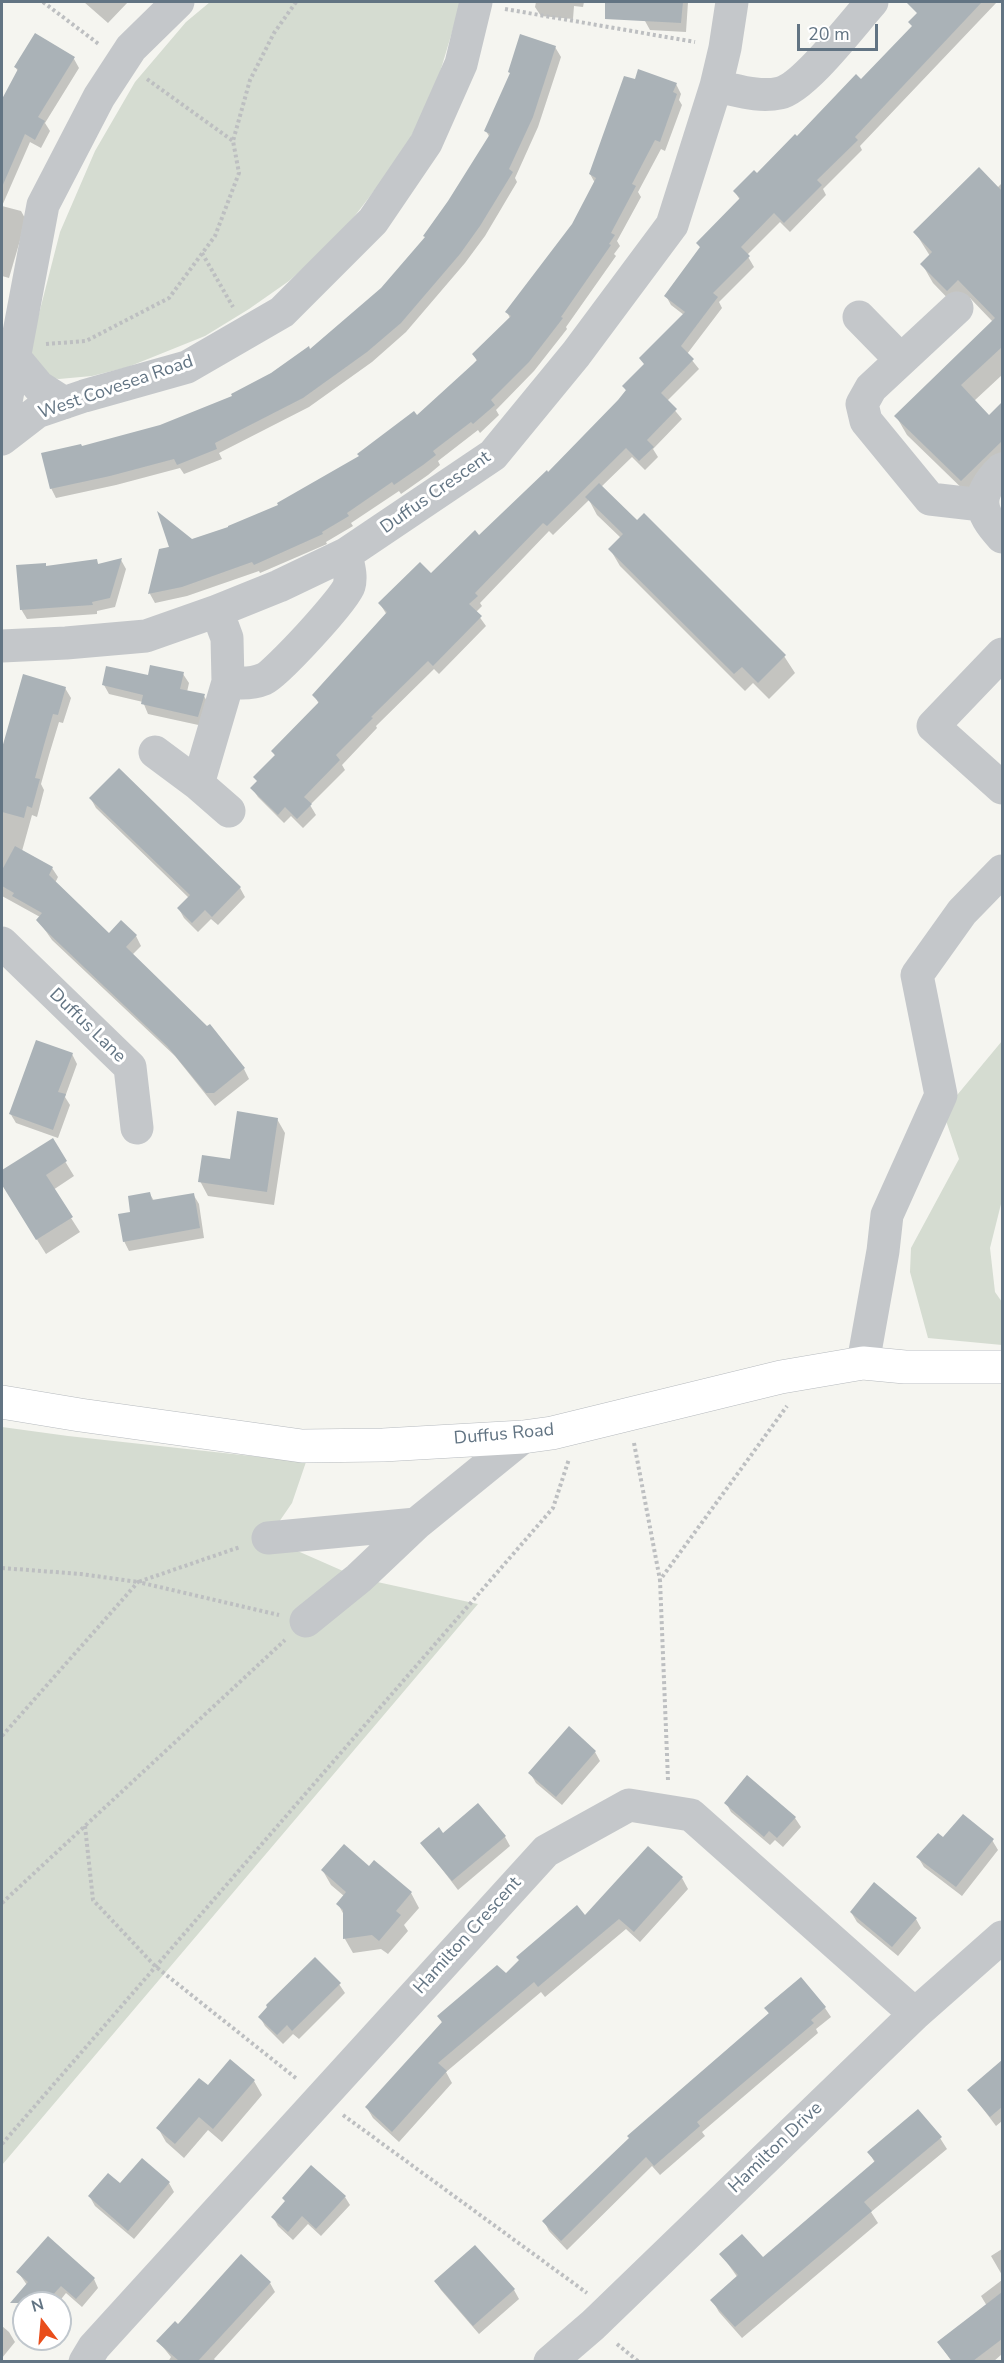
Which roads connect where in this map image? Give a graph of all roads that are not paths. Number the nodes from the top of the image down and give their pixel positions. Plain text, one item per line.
1 (178, 2) edge
2 (732, 2) edge
3 (872, 2) edge
4 (476, 3) edge
5 (716, 86) junction
6 (957, 308) dead end
7 (859, 318) dead end
8 (15, 352) junction
9 (901, 360) junction
10 (64, 403) junction
11 (2, 423) edge
12 (2, 438) edge
13 (1002, 469) edge
14 (982, 505) junction
15 (1002, 537) edge
16 (346, 554) junction
17 (217, 611) junction
18 (2, 646) edge
19 (1002, 654) edge
20 (228, 682) junction
21 (155, 752) dead end
22 (198, 784) junction
23 (1002, 788) edge
24 (229, 811) dead end
25 (1002, 872) edge
26 (2, 943) edge
27 (137, 1128) dead end
28 (863, 1363) junction
29 (1002, 1367) edge
30 (2, 1402) edge
31 (523, 1437) junction
32 (416, 1524) junction
33 (268, 1538) road end
34 (306, 1621) road end
35 (1002, 1936) edge
36 (915, 2014) junction
37 (85, 2361) edge
38 (550, 2361) edge

1 - 8 street
2 - 5 street, Duffus Crescent
3 - 5 street
4 - 10 street, West Covesea Road
5 - 16 street, Duffus Crescent
6 - 9 street
7 - 9 street
8 - 10 street
8 - 11 street
9 - 14 street
10 - 12 street, West Covesea Road
13 - 14 street
14 - 15 street
16 - 17 street, Duffus Crescent
16 - 20 street
17 - 18 street, Duffus Crescent
17 - 20 street
19 - 23 street
20 - 22 street
21 - 22 street
22 - 24 street
25 - 28 street
26 - 27 street, Duffus Lane
28 - 29 main road, Duffus Road
28 - 31 main road, Duffus Road
30 - 31 main road, Duffus Road
31 - 32 street
32 - 33 street
32 - 34 street
35 - 36 street, Hamilton Drive
36 - 37 street, Hamilton Crescent
36 - 38 street, Hamilton Drive

